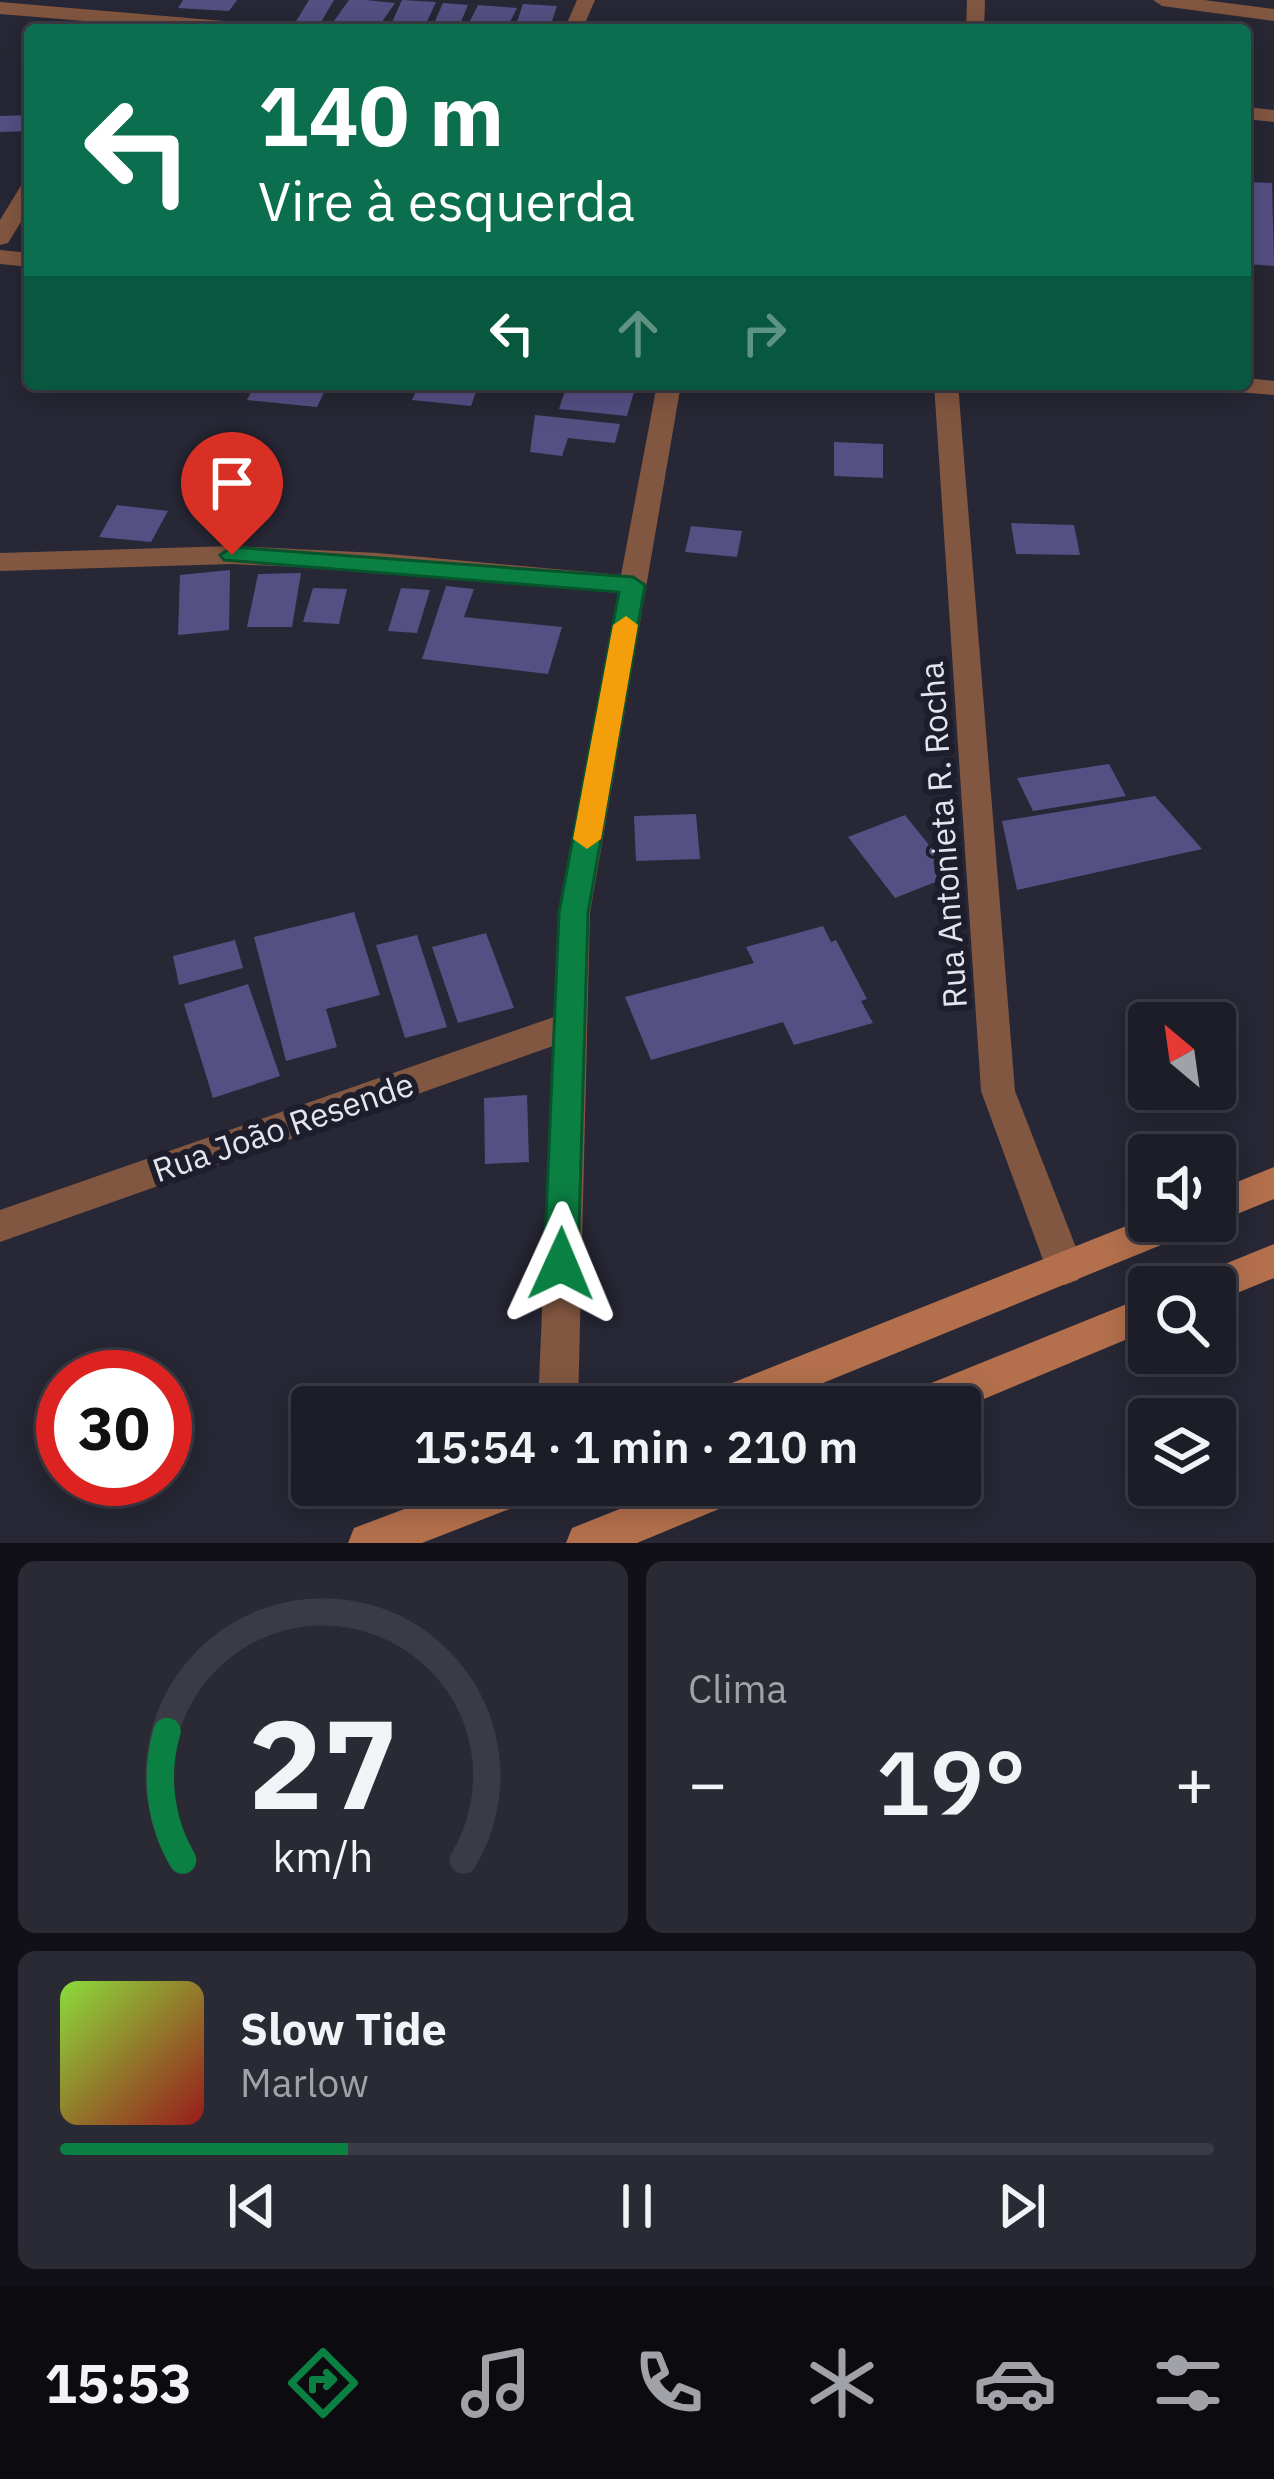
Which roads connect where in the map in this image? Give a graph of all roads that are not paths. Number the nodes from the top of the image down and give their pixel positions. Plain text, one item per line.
1 (1162, 0) edge
2 (0, 8) edge
3 (1274, 15) edge
4 (124, 24) edge
5 (24, 200) edge
6 (0, 238) edge
7 (668, 390) edge
8 (946, 390) edge
9 (0, 562) edge
10 (633, 585) junction
11 (566, 1027) junction
12 (1274, 1183) edge
13 (1236, 1198) edge
14 (0, 1226) edge
15 (1129, 1242) edge
16 (1274, 1261) edge
17 (1065, 1268) junction
18 (1236, 1276) edge
19 (1128, 1321) edge
20 (558, 1386) edge
21 (770, 1386) edge
22 (969, 1386) edge
23 (466, 1506) edge
24 (677, 1506) edge
25 (370, 1543) edge
26 (587, 1543) edge

1 - 3 street
2 - 4 street
5 - 6 street
7 - 10 street
8 - 17 street, Rua Antonieta R. Rocha
9 - 10 street
10 - 11 street
11 - 14 street, Rua João Resende
11 - 20 street
12 - 13 street
15 - 17 street
16 - 18 street
17 - 21 street
19 - 22 street
23 - 25 street
24 - 26 street

